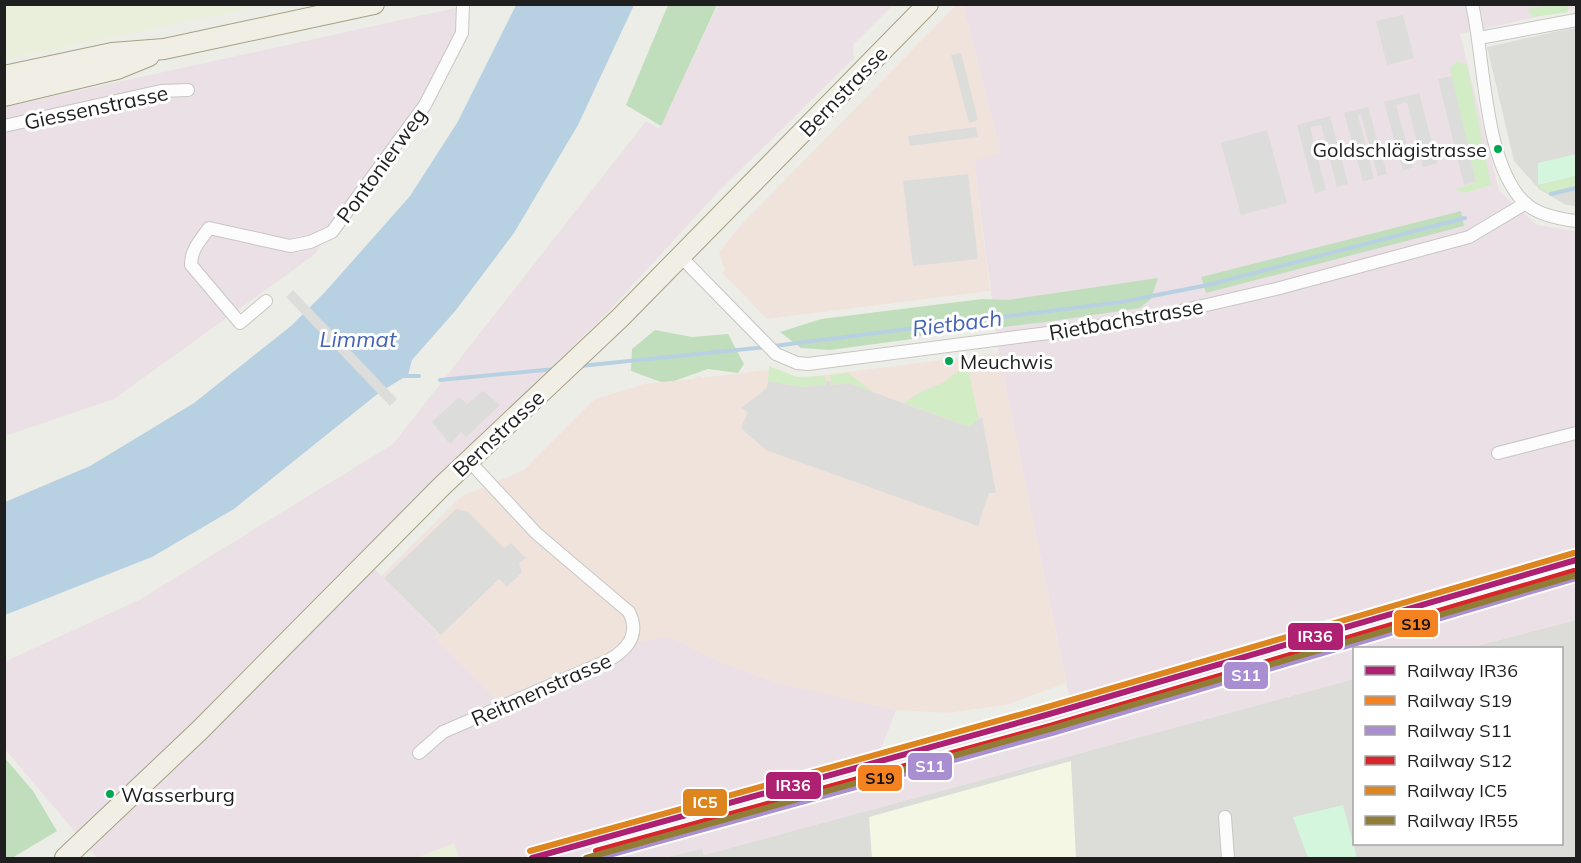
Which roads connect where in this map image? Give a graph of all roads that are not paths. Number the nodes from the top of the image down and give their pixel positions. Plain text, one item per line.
1 (374, 4) edge
2 (463, 4) edge
3 (928, 4) edge
4 (1472, 4) edge
5 (1576, 20) edge
6 (1479, 38) junction
7 (164, 50) junction
8 (4, 76) edge
9 (188, 90) dead end
10 (4, 96) edge
11 (4, 126) edge
12 (1526, 203) junction
13 (1576, 221) edge
14 (681, 257) junction
15 (266, 301) dead end
16 (1576, 433) edge
17 (1498, 453) dead end
18 (469, 461) junction
19 (419, 753) dead end
20 (1225, 818) dead end
21 (65, 858) edge
22 (1228, 858) edge

1 - 7 main road
2 - 15 street, Pontonierweg
3 - 14 main road, Bernstrasse
4 - 6 street
5 - 6 street
6 - 12 street
7 - 8 main road
7 - 10 main road
9 - 11 street, Giessenstrasse
12 - 13 street
12 - 14 street, Rietbachstrasse
14 - 18 main road, Bernstrasse
16 - 17 street
18 - 19 street, Reitmenstrasse
18 - 21 main road, Bernstrasse
20 - 22 street

